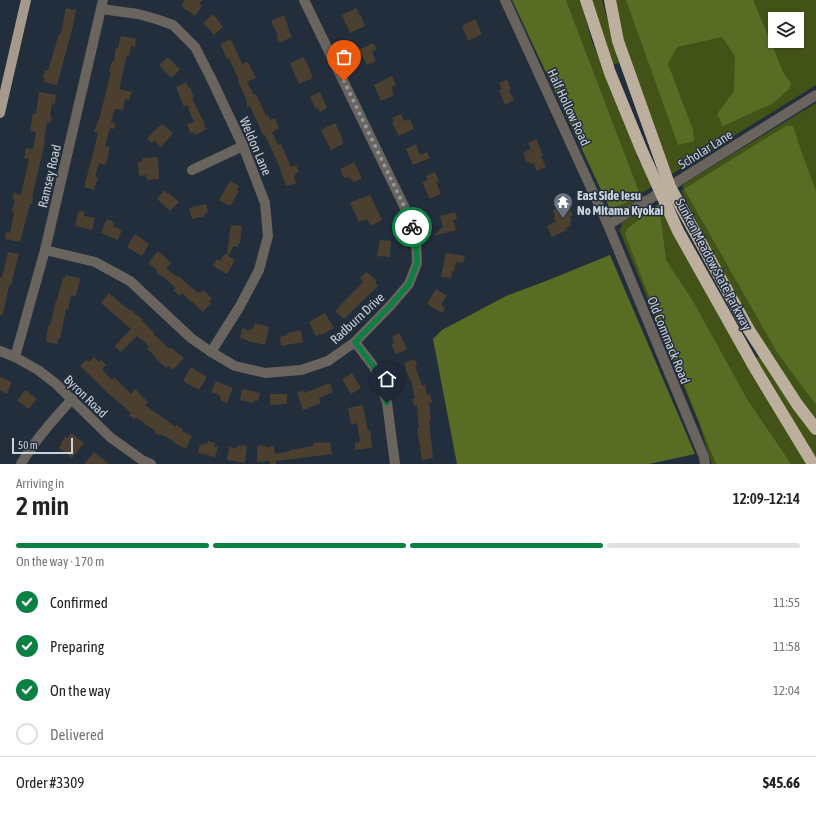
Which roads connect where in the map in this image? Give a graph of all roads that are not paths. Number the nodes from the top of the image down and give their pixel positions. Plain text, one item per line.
1 (26, 0) edge
2 (304, 0) edge
3 (505, 0) edge
4 (586, 0) edge
5 (610, 0) edge
6 (102, 4) edge
7 (816, 96) edge
8 (0, 113) edge
9 (243, 146) junction
10 (192, 170) dead end
11 (608, 225) junction
12 (45, 250) junction
13 (355, 342) junction
14 (0, 351) edge
15 (211, 352) junction
16 (15, 357) junction
17 (72, 399) junction
18 (816, 429) edge
19 (21, 464) edge
20 (151, 464) edge
21 (395, 464) edge
22 (705, 464) edge
23 (812, 464) edge

1 - 8 main road
2 - 13 street, Radburn Drive
3 - 11 street, Half Hollow Road
4 - 23 highway, Sunken Meadow State Parkway
5 - 18 highway, Sunken Meadow State Parkway
6 - 9 street, Weldon Lane
6 - 12 street, Ramsey Road
7 - 11 street, Scholar Lane
9 - 10 street
9 - 15 street, Weldon Lane
11 - 22 street, Old Commack Road
12 - 15 street, Radburn Drive
12 - 16 street, Ramsey Road
13 - 15 street, Radburn Drive
13 - 21 street
14 - 16 street, Byron Road
16 - 17 street, Byron Road
17 - 19 street
17 - 20 street, Byron Road

